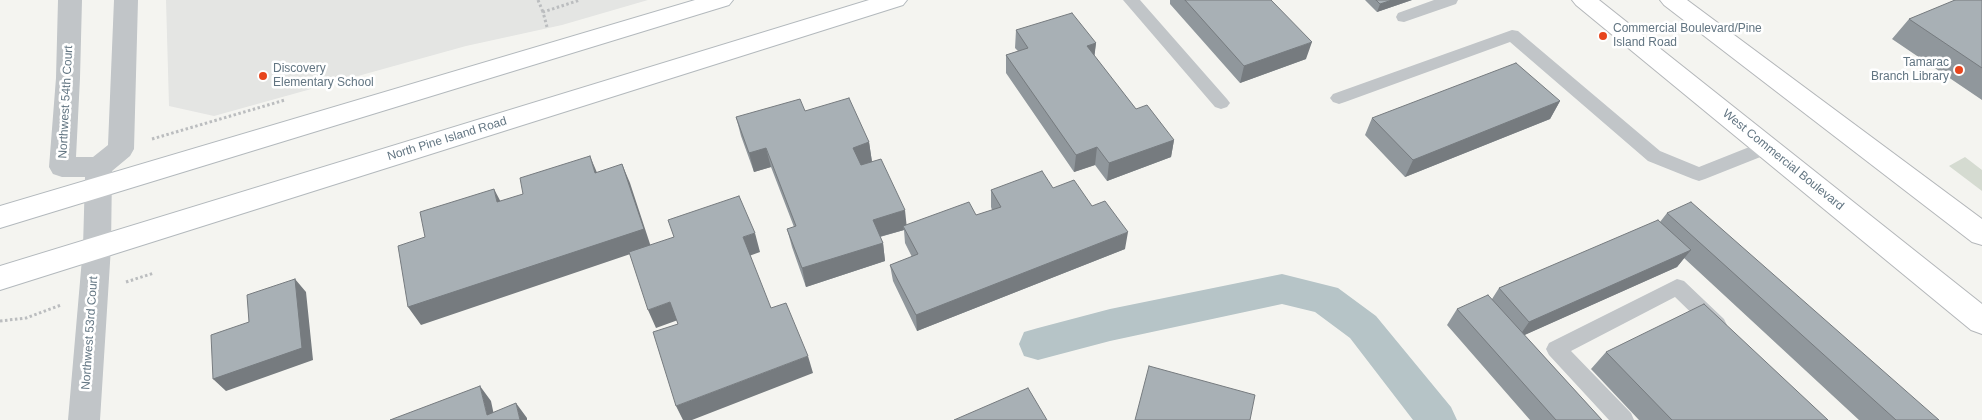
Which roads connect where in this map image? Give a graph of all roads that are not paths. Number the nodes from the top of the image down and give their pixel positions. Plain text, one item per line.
1 (70, 0) edge
2 (126, 0) edge
3 (721, 0) edge
4 (895, 0) edge
5 (1131, 0) edge
6 (1450, 0) edge
7 (1584, 0) edge
8 (1672, 0) edge
9 (1404, 17) dead end
10 (1339, 98) dead end
11 (1221, 103) dead end
12 (1767, 147) junction
13 (99, 178) junction
14 (0, 217) edge
15 (1982, 234) edge
16 (97, 247) junction
17 (0, 278) edge
18 (1982, 321) edge
19 (1733, 340) edge
20 (84, 420) edge
21 (1623, 420) edge

1 - 13 street, Northwest 54th Court
2 - 13 street
3 - 13 main road
4 - 16 main road, North Pine Island Road
5 - 11 lane
6 - 9 lane
7 - 12 main road, West Commercial Boulevard
8 - 15 main road
10 - 12 lane
12 - 18 main road, West Commercial Boulevard
13 - 14 main road
13 - 16 street
16 - 17 main road, North Pine Island Road
16 - 20 street, Northwest 53rd Court
19 - 21 lane

